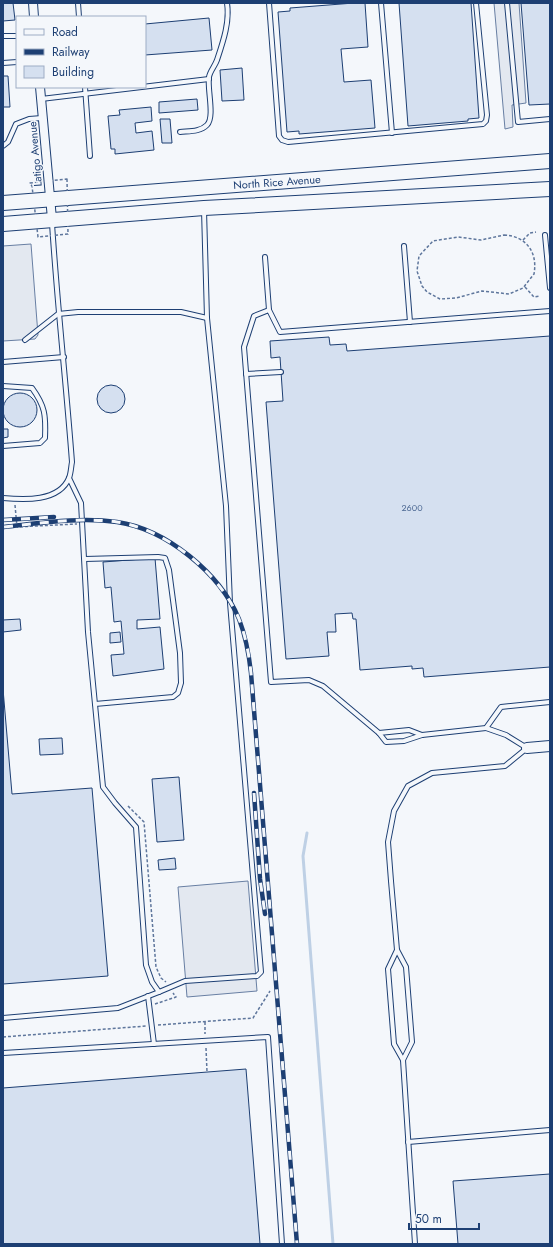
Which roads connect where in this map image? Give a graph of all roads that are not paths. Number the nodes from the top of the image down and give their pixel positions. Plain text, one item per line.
1 (33, 3) edge
2 (78, 3) edge
3 (227, 3) edge
4 (269, 3) edge
5 (381, 3) edge
6 (476, 3) edge
7 (507, 3) edge
8 (34, 16) edge
9 (79, 16) edge
10 (3, 36) edge
11 (16, 36) edge
12 (16, 62) edge
13 (3, 63) edge
14 (209, 79) junction
15 (146, 87) edge
16 (40, 88) edge
17 (85, 88) edge
18 (135, 88) edge
19 (86, 94) junction
20 (41, 99) junction
21 (43, 118) junction
22 (550, 120) edge
23 (180, 132) dead end
24 (392, 133) junction
25 (3, 146) edge
26 (90, 156) dead end
27 (550, 161) edge
28 (550, 189) edge
29 (50, 200) junction
30 (3, 203) edge
31 (204, 208) junction
32 (52, 220) junction
33 (3, 224) edge
34 (545, 235) dead end
35 (404, 246) dead end
36 (266, 256) dead end
37 (550, 288) edge
38 (269, 310) junction
39 (550, 311) edge
40 (58, 314) junction
41 (207, 318) junction
42 (410, 322) junction
43 (25, 340) dead end
44 (64, 357) junction
45 (3, 362) edge
46 (281, 372) dead end
47 (246, 374) junction
48 (3, 386) edge
49 (3, 446) edge
50 (69, 478) junction
51 (3, 498) edge
52 (85, 559) junction
53 (550, 702) edge
54 (95, 704) junction
55 (486, 728) junction
56 (379, 733) junction
57 (422, 735) junction
58 (550, 746) edge
59 (527, 748) junction
60 (397, 950) junction
61 (160, 992) junction
62 (148, 996) junction
63 (3, 1018) edge
64 (154, 1044) junction
65 (3, 1053) edge
66 (403, 1060) junction
67 (550, 1130) edge
68 (408, 1142) junction
69 (282, 1244) edge
70 (415, 1244) edge

1 - 8 street
2 - 9 lane
3 - 14 lane
4 - 24 lane
5 - 24 lane
6 - 24 lane
7 - 22 lane
10 - 11 lane
12 - 13 lane
14 - 15 lane
14 - 23 lane
16 - 20 street, Latigo Avenue
17 - 19 lane
18 - 19 lane
19 - 20 lane
19 - 26 lane
20 - 21 street, Latigo Avenue
21 - 25 lane
21 - 29 street, Latigo Avenue
27 - 29 highway, North Rice Avenue
28 - 31 highway, North Rice Avenue
29 - 30 highway, North Rice Avenue
29 - 32 street, Latigo Avenue
31 - 32 highway, North Rice Avenue
31 - 41 lane
32 - 33 highway, North Rice Avenue
32 - 40 lane
34 - 37 lane
35 - 42 lane
36 - 38 lane
38 - 42 lane
38 - 47 lane
39 - 42 lane
40 - 41 lane
40 - 43 lane
40 - 44 lane
41 - 61 lane
44 - 45 lane
44 - 50 lane
46 - 47 lane
47 - 56 lane
48 - 49 lane
50 - 51 lane
50 - 52 lane
52 - 54 lane
52 - 54 lane
53 - 55 lane
54 - 61 lane
55 - 57 lane
55 - 59 lane
56 - 57 lane
56 - 57 lane
58 - 59 street
59 - 60 lane
60 - 66 lane
60 - 66 lane
61 - 62 lane
62 - 63 lane
62 - 64 lane
64 - 65 lane
64 - 69 lane
66 - 68 lane
67 - 68 lane
68 - 70 lane

